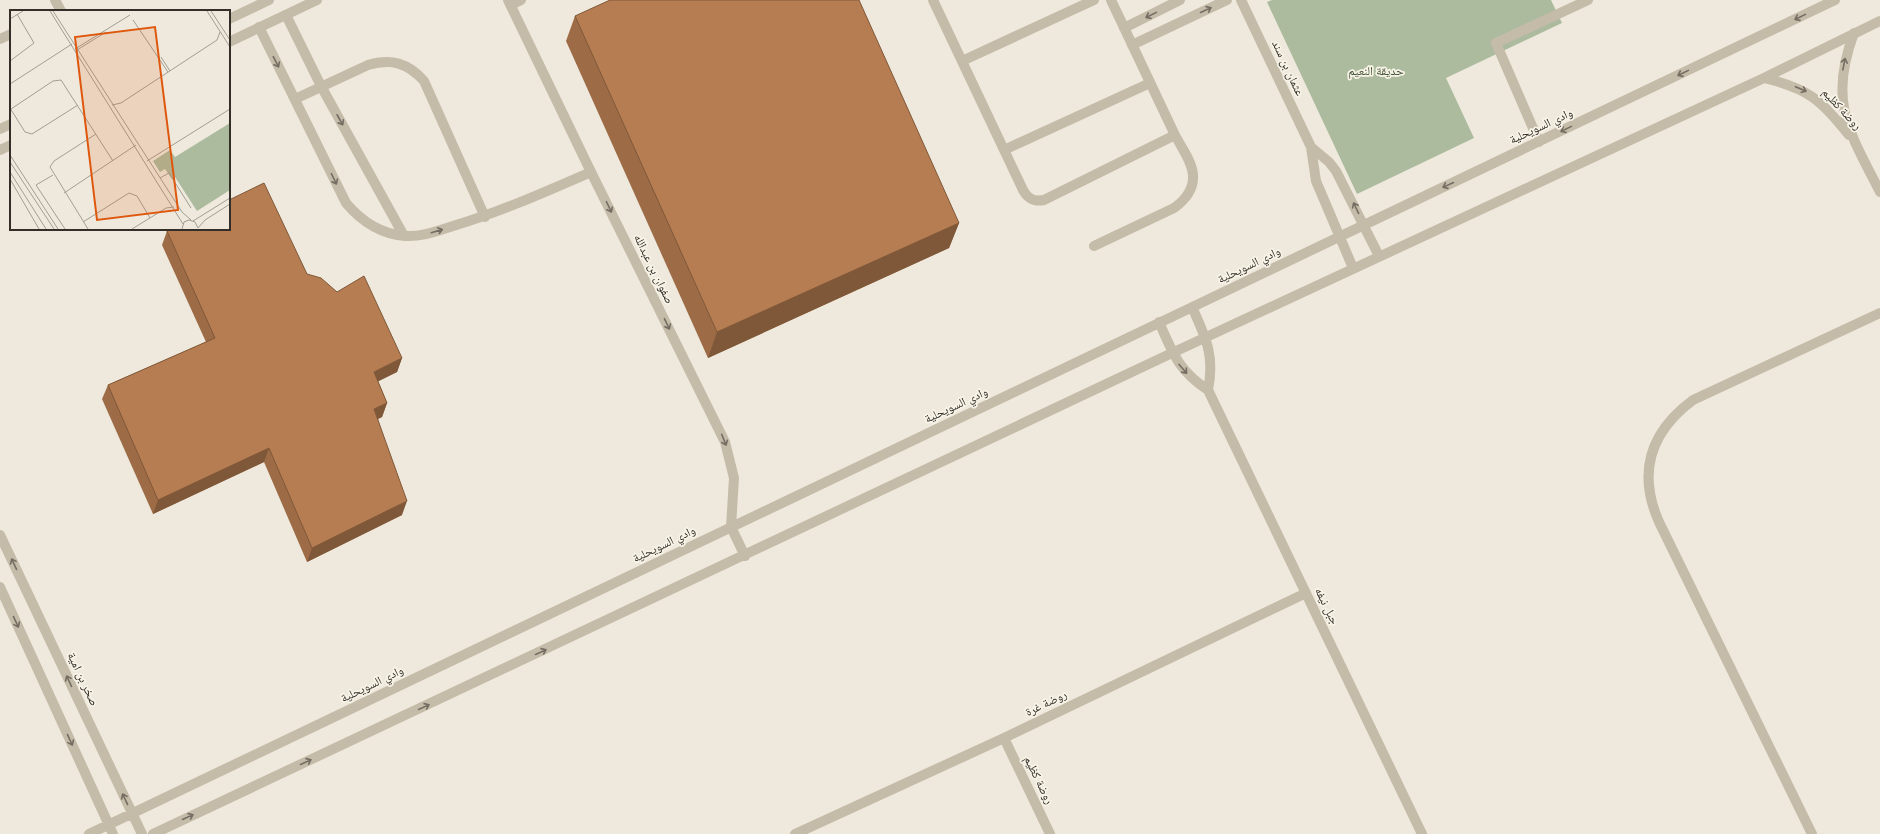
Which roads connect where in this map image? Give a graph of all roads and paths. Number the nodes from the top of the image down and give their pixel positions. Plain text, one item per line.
1 (56, 0) edge
2 (267, 0) edge
3 (317, 0) edge
4 (521, 0) edge
5 (933, 0) edge
6 (1094, 0) edge
7 (1111, 0) edge
8 (1180, 0) edge
9 (1227, 0) edge
10 (1241, 0) edge
11 (1588, 0) edge
12 (1835, 0) edge
13 (510, 2) edge
14 (60, 10) edge
15 (286, 15) junction
16 (230, 18) edge
17 (1880, 21) edge
18 (259, 28) junction
19 (1124, 28) junction
20 (1854, 33) junction
21 (10, 34) edge
22 (0, 39) edge
23 (230, 42) edge
24 (1132, 45) junction
25 (962, 61) junction
26 (1764, 78) junction
27 (1150, 83) junction
28 (321, 86) junction
29 (295, 99) junction
30 (10, 124) edge
31 (0, 129) edge
32 (1175, 135) junction
33 (1539, 142) junction
34 (1855, 143) junction
35 (10, 145) edge
36 (1311, 147) junction
37 (0, 150) edge
38 (1004, 150) junction
39 (591, 172) junction
40 (1880, 192) edge
41 (485, 217) junction
42 (1364, 225) junction
43 (404, 236) junction
44 (1338, 237) junction
45 (1094, 246) dead end
46 (1379, 256) junction
47 (1353, 268) junction
48 (1192, 307) junction
49 (1880, 313) edge
50 (1159, 322) junction
51 (1206, 337) junction
52 (1172, 353) junction
53 (1208, 390) junction
54 (731, 527) junction
55 (0, 535) edge
56 (745, 556) junction
57 (0, 587) edge
58 (1306, 593) junction
59 (1004, 738) junction
60 (132, 813) junction
61 (111, 829) edge
62 (89, 834) edge
63 (142, 834) edge
64 (153, 834) edge
65 (795, 834) edge
66 (1050, 834) edge
67 (1422, 834) edge
68 (1812, 834) edge

1 - 14 street
2 - 16 street
3 - 15 street
4 - 13 street
5 - 25 street
6 - 25 street
7 - 19 street
8 -> 19 street
24 -> 9 street
10 - 36 street, عثمان بن سند
11 - 33 street
12 -> 33 street, وادي السويحلية
13 - 39 street, صفوان بن عبدالله
15 - 18 street
15 - 28 street
17 - 20 street
18 - 23 street
18 -> 29 street
19 - 24 street
20 - 26 street
34 -> 20 street, روضة كظيم
21 - 22 street
24 - 27 street
25 - 38 street
26 -> 34 street, روضة كظيم
26 - 46 street
27 - 32 street
27 - 38 street
28 - 29 street
28 - 41 street
28 -> 43 street
29 -> 43 street
30 - 31 street
32 - 38 street
32 - 45 street
33 -> 42 street, وادي السويحلية
34 - 40 street, روضة كظيم
35 - 37 street
42 -> 36 street, عثمان بن سند
36 - 44 street, عثمان بن سند
39 - 41 street
39 -> 54 street, صفوان بن عبدالله
43 -> 41 street
42 - 44 street, وادي السويحلية
42 - 46 street, عثمان بن سند
44 - 47 street, عثمان بن سند
44 - 48 street, وادي السويحلية
46 - 47 street
47 - 51 street
48 - 50 street, وادي السويحلية
48 - 51 street
49 - 68 street
50 - 52 street, جبل نيفه
50 - 54 street, وادي السويحلية
51 - 52 street
51 - 53 street
52 -> 53 street, جبل نيفه
52 - 56 street
53 - 58 street, جبل نيفه
54 - 56 street, صفوان بن عبدالله
54 - 60 street, وادي السويحلية
60 -> 55 street, صخر بن امية
64 -> 56 street
57 -> 61 street
58 - 59 street, روضة غرة
58 - 67 street, جبل نيفه
59 - 65 street, روضة غرة
59 - 66 street, روضة كظيم
60 - 61 street, وادي السويحلية
60 - 63 street, صخر بن امية
61 - 62 street, وادي السويحلية

